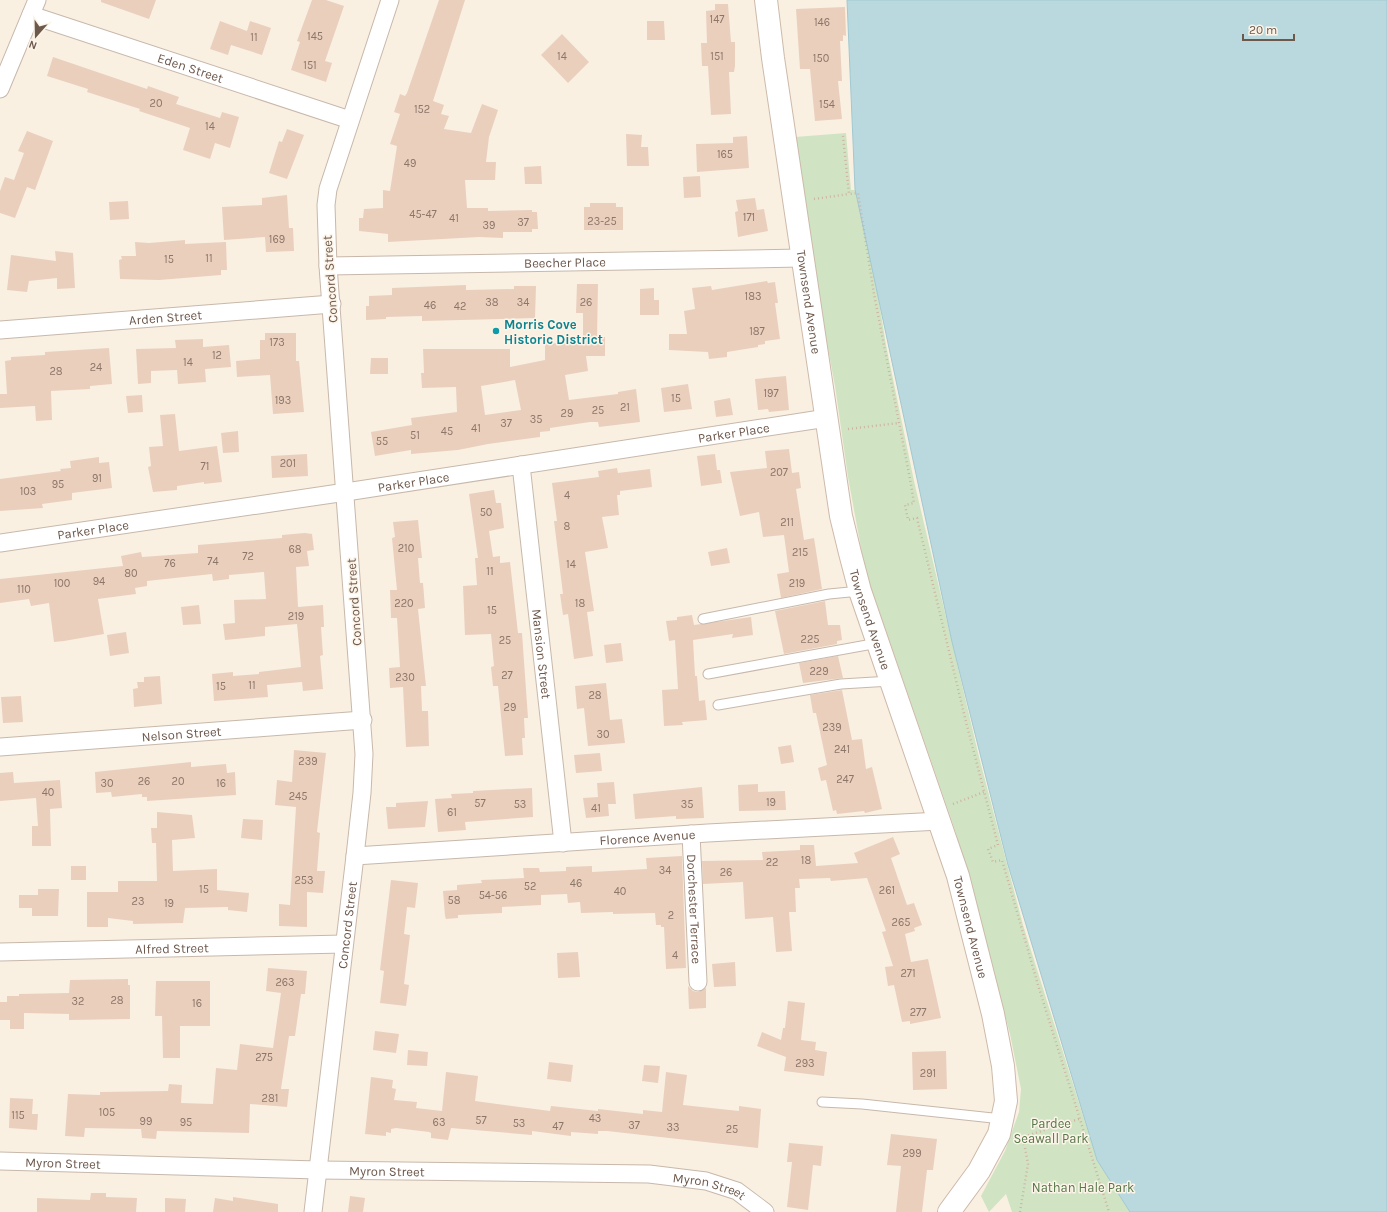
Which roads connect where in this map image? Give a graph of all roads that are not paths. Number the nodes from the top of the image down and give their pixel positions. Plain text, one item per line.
1 (390, 0) edge
2 (766, 0) edge
3 (34, 8) edge
4 (0, 89) edge
5 (350, 120) junction
6 (802, 258) junction
7 (328, 266) junction
8 (332, 304) junction
9 (0, 330) edge
10 (827, 418) junction
11 (520, 465) junction
12 (346, 492) junction
13 (0, 543) edge
14 (860, 591) junction
15 (703, 619) dead end
16 (878, 643) junction
17 (708, 674) dead end
18 (891, 681) junction
19 (718, 705) dead end
20 (363, 720) junction
21 (0, 747) edge
22 (938, 815) junction
23 (691, 834) junction
24 (564, 843) junction
25 (355, 856) junction
26 (344, 944) junction
27 (0, 952) edge
28 (698, 982) dead end
29 (822, 1102) dead end
30 (1004, 1119) junction
31 (0, 1161) edge
32 (318, 1170) junction
33 (313, 1212) edge
34 (765, 1212) edge
35 (949, 1212) edge

1 - 5 street, Concord Street
2 - 6 main road, Townsend Avenue
3 - 4 street
3 - 5 street, Eden Street
5 - 7 street, Concord Street
6 - 7 street, Beecher Place
6 - 10 main road, Townsend Avenue
7 - 8 street, Concord Street
8 - 9 street, Arden Street
8 - 12 street, Concord Street
10 - 11 street, Parker Place
10 - 14 main road, Townsend Avenue
11 - 12 street, Parker Place
11 - 24 street, Mansion Street
12 - 13 street, Parker Place
12 - 20 street, Concord Street
14 - 15 lane
14 - 16 main road, Townsend Avenue
16 - 17 lane
16 - 18 main road, Townsend Avenue
18 - 19 lane
18 - 22 main road, Townsend Avenue
20 - 21 street, Nelson Street
20 - 25 street, Concord Street
22 - 23 street, Florence Avenue
22 - 30 main road, Townsend Avenue
23 - 24 street, Florence Avenue
23 - 28 street, Dorchester Terrace
24 - 25 street, Florence Avenue
25 - 26 street, Concord Street
26 - 27 street, Alfred Street
26 - 32 street, Concord Street
29 - 30 lane
30 - 35 main road, Townsend Avenue
31 - 32 street, Myron Street
32 - 33 street, Concord Street
32 - 34 street, Myron Street

